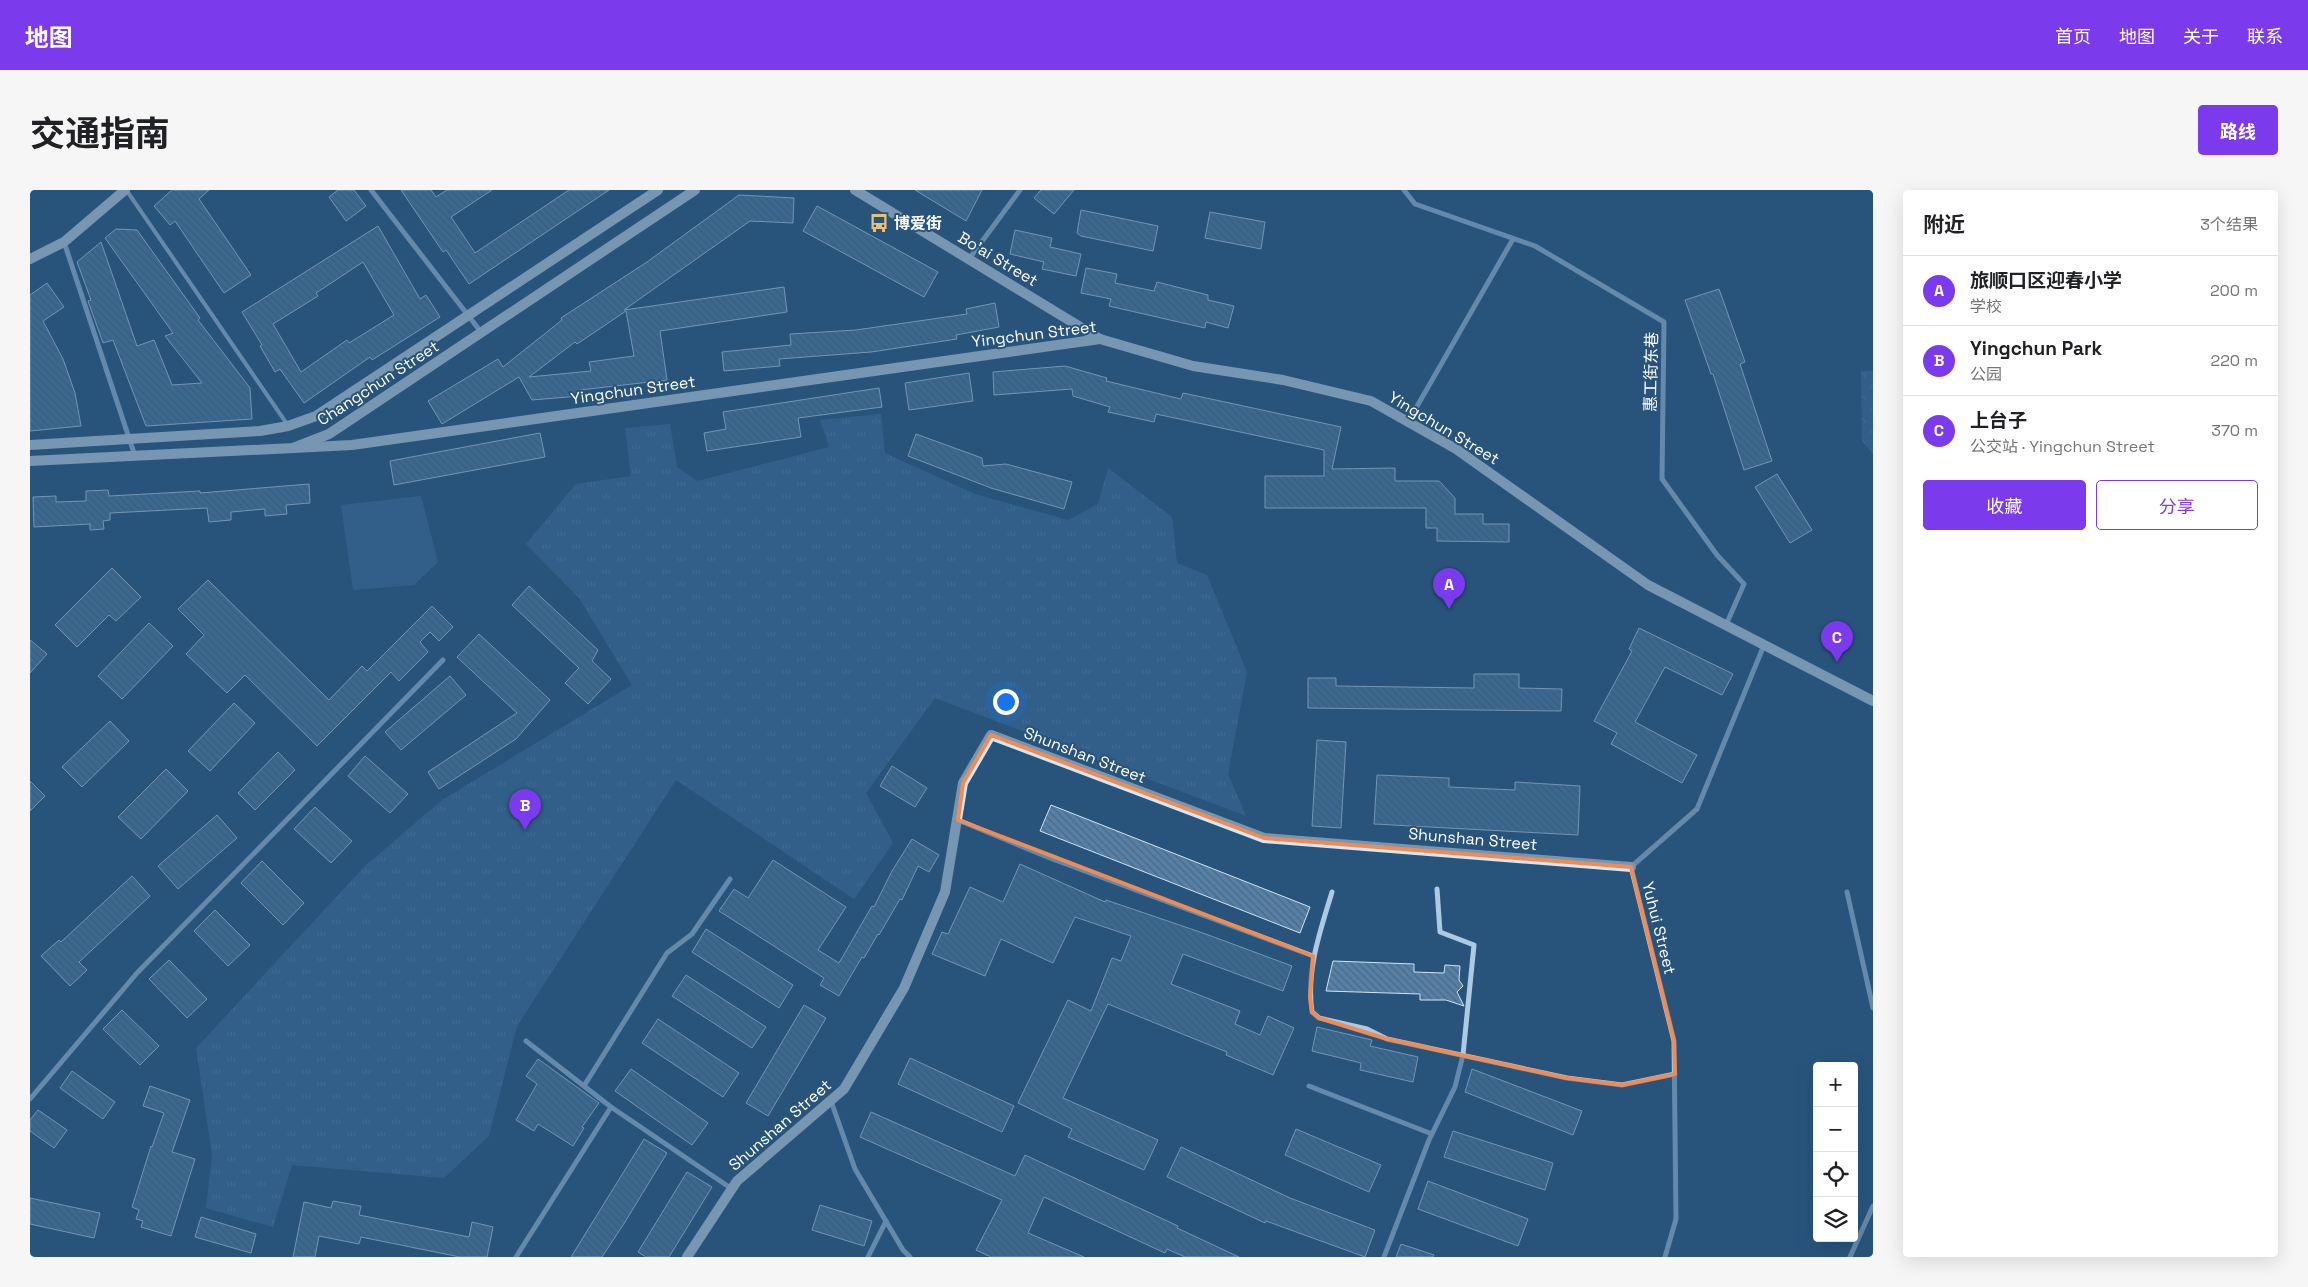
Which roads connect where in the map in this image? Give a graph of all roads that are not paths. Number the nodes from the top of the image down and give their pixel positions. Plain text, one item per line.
1 (126, 190) edge
2 (371, 190) edge
3 (658, 190) edge
4 (695, 190) edge
5 (855, 190) edge
6 (1020, 190) edge
7 (1404, 190) edge
8 (1513, 238) junction
9 (64, 242) junction
10 (968, 258) junction
11 (30, 259) edge
12 (468, 315) junction
13 (481, 333) junction
14 (1100, 339) junction
15 (1408, 422) junction
16 (288, 426) junction
17 (129, 439) junction
18 (30, 445) edge
19 (293, 448) junction
20 (135, 456) junction
21 (30, 461) edge
22 (1726, 625) junction
23 (1764, 644) junction
24 (442, 660) dead end
25 (1873, 701) edge
26 (958, 820) junction
27 (1632, 867) junction
28 (730, 879) dead end
29 (1437, 889) dead end
30 (1332, 892) dead end
31 (1848, 892) dead end
32 (1313, 956) junction
33 (1873, 1008) edge
34 (526, 1041) dead end
35 (1463, 1055) junction
36 (1675, 1074) junction
37 (584, 1086) junction
38 (1309, 1086) dead end
39 (30, 1099) edge
40 (831, 1101) junction
41 (611, 1107) junction
42 (1432, 1134) junction
43 (732, 1189) junction
44 (1873, 1206) edge
45 (886, 1221) junction
46 (516, 1257) edge
47 (687, 1257) edge
48 (868, 1257) edge
49 (910, 1257) edge
50 (1384, 1257) edge
51 (1664, 1257) edge
52 (1850, 1257) edge

1 - 9 street
1 - 16 lane
2 - 12 street
3 - 12 street, Changchun Street
4 - 13 street, Changchun Street
5 - 10 street, Bo'ai Street
6 - 10 street
7 - 8 street, 惠工街东巷
8 - 15 street
8 - 22 street, 惠工街东巷
9 - 11 street
9 - 17 street
10 - 14 street, Bo'ai Street
12 - 13 street
12 - 16 street, Changchun Street
13 - 19 street, Changchun Street
14 - 15 street, Yingchun Street
14 - 19 street, Yingchun Street
15 - 22 street, Yingchun Street
16 - 17 street, Changchun Street
17 - 18 street, Changchun Street
17 - 20 street
19 - 20 street, Changchun Street
20 - 21 street, Changchun Street
22 - 23 street, Yingchun Street
23 - 25 street, Yingchun Street
23 - 27 street, Yuhui Street
24 - 39 street
26 - 27 street, Shunshan Street
26 - 32 street
26 - 40 street, Shunshan Street
27 - 36 street, Yuhui Street
28 - 37 street
29 - 35 street
30 - 32 street
31 - 33 street
32 - 35 street
34 - 37 street
35 - 36 street
35 - 42 street
36 - 51 street, Yuhui Street
37 - 41 street
38 - 42 street
40 - 43 street, Shunshan Street
40 - 45 street
41 - 43 street
41 - 46 street
42 - 50 street
43 - 47 street, Shunshan Street
44 - 52 street
45 - 48 street
45 - 49 street

